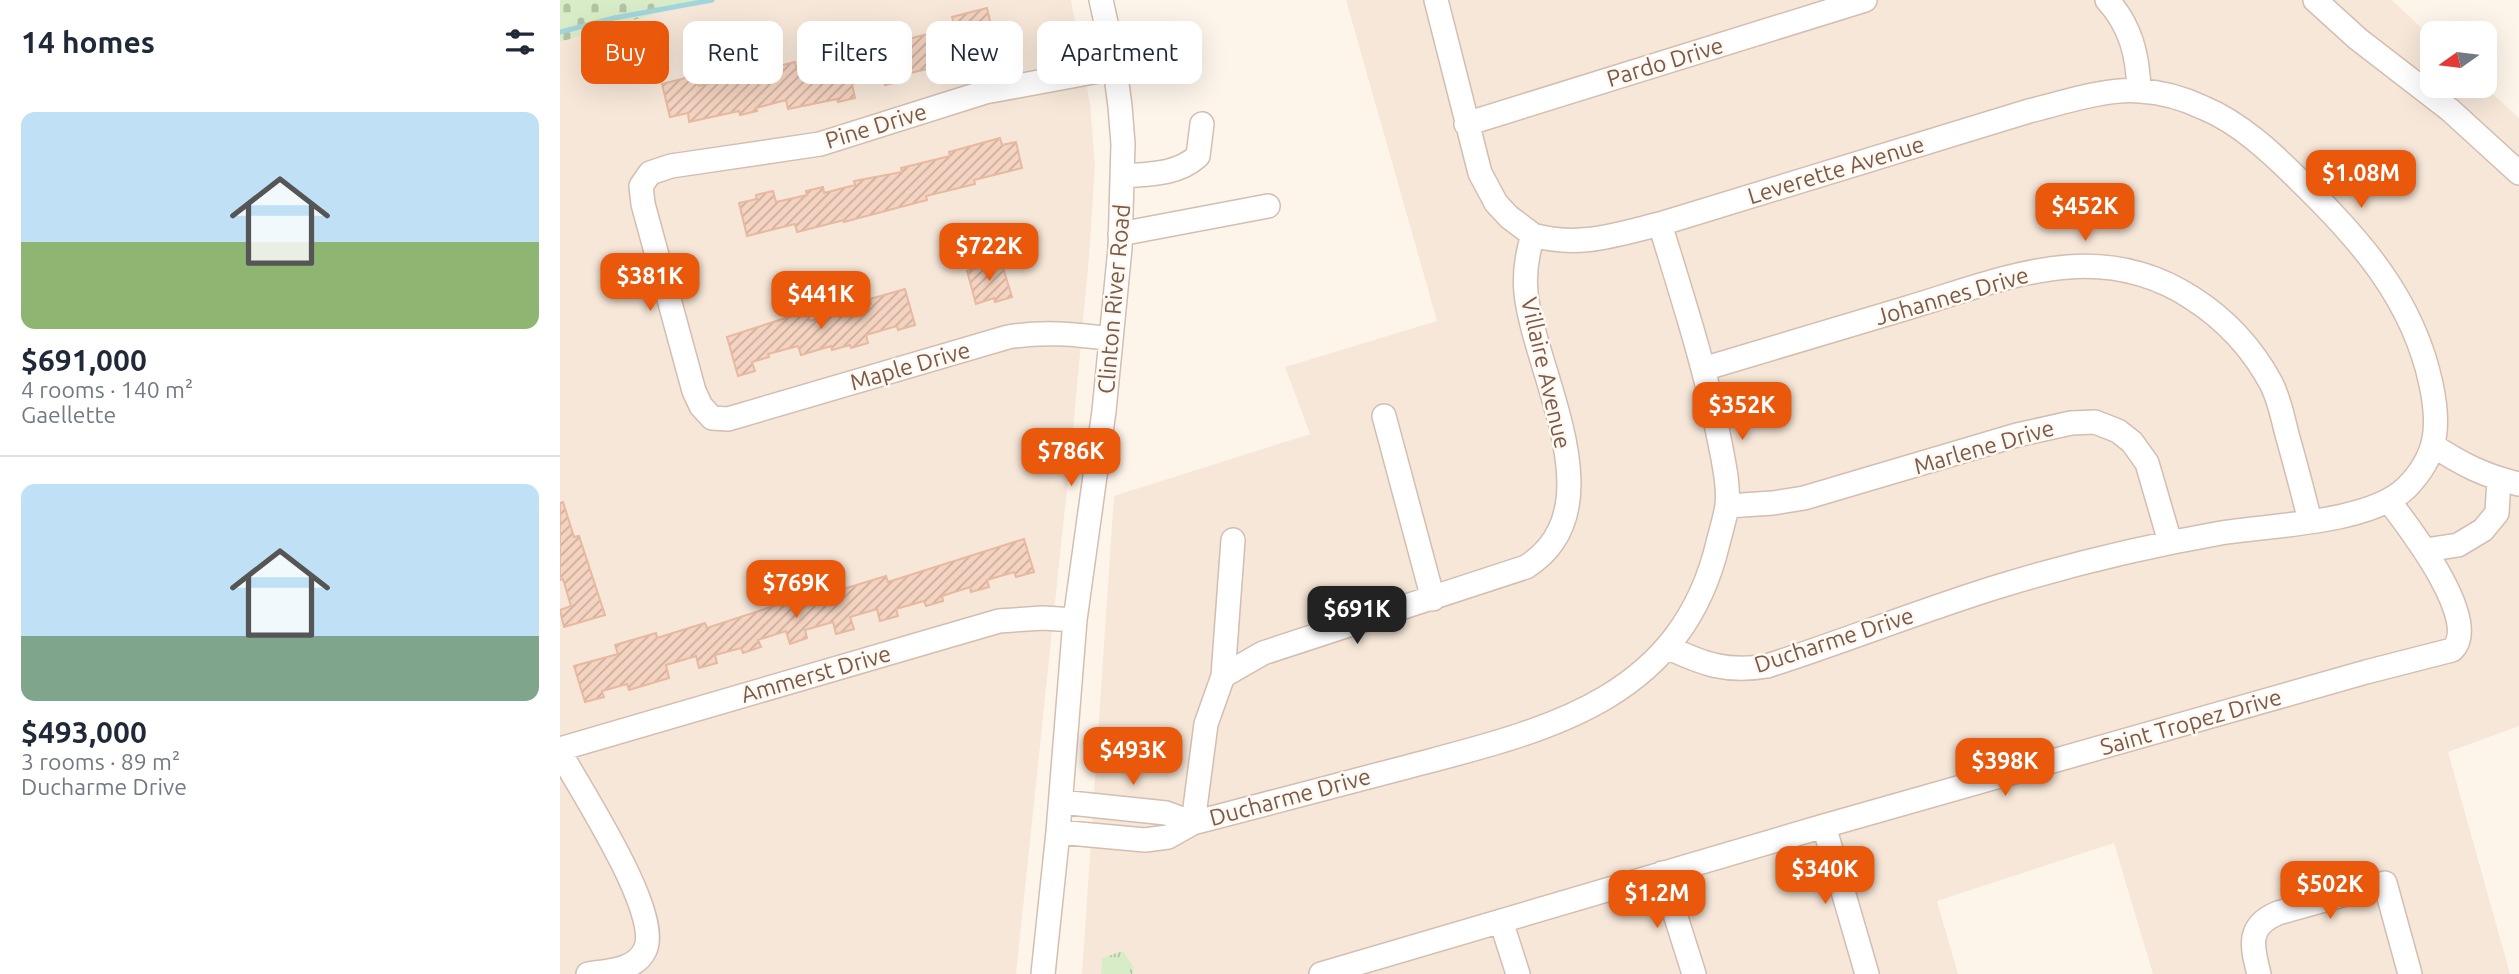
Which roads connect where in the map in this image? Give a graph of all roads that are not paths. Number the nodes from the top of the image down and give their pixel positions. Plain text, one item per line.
1 (1101, 0) edge
2 (1436, 0) edge
3 (1865, 0) edge
4 (2107, 0) edge
5 (2315, 0) edge
6 (1105, 21) edge
7 (1037, 82) edge
8 (1117, 84) edge
9 (2139, 90) junction
10 (1202, 124) dead end
11 (1466, 124) junction
12 (2519, 173) edge
13 (1122, 176) junction
14 (1268, 206) dead end
15 (1660, 224) junction
16 (1121, 234) junction
17 (1533, 235) junction
18 (1111, 339) junction
19 (1703, 369) junction
20 (1384, 415) dead end
21 (712, 418) joint
22 (2434, 446) junction
23 (2509, 481) edge
24 (2389, 501) junction
25 (1727, 506) junction
26 (2310, 520) junction
27 (1233, 540) dead end
28 (2170, 542) junction
29 (2426, 550) junction
30 (1433, 599) junction
31 (1075, 620) junction
32 (1667, 647) junction
33 (1223, 676) junction
34 (560, 750) edge
35 (1060, 802) junction
36 (1193, 823) junction
37 (1824, 827) junction
38 (1058, 832) junction
39 (1662, 873) junction
40 (1501, 921) junction
41 (1336, 972) edge
42 (588, 974) edge
43 (1043, 974) edge
44 (1518, 974) edge
45 (1695, 974) edge
46 (1867, 974) edge
47 (2259, 974) edge
48 (2410, 974) edge

1 - 6 street, Clinton River Road
2 - 11 street
3 - 11 street, Pardo Drive
4 - 9 street
5 - 12 street
7 - 21 street, Pine Drive
8 - 13 street, Clinton River Road
9 - 15 street, Leverette Avenue
9 - 22 street
10 - 13 street
11 - 17 street
13 - 16 street, Clinton River Road
14 - 16 street
15 - 17 street, Leverette Avenue
15 - 19 street
16 - 18 street, Clinton River Road
17 - 30 street, Villaire Avenue
18 - 21 street, Maple Drive
18 - 31 street, Clinton River Road
19 - 25 street
19 - 26 street, Johannes Drive
20 - 30 street
22 - 23 street
22 - 24 street, Ducharme Drive
23 - 29 street
24 - 26 street, Ducharme Drive
24 - 29 street, Saint Tropez Drive
25 - 28 street, Marlene Drive
25 - 32 street
26 - 28 street, Ducharme Drive
27 - 33 street
28 - 32 street, Ducharme Drive
29 - 37 street, Saint Tropez Drive
30 - 33 street
31 - 34 street, Ammerst Drive
31 - 35 street, Clinton River Road
32 - 36 street, Ducharme Drive
33 - 36 street
34 - 42 street
35 - 36 street, Ducharme Drive
35 - 38 street, Clinton River Road
36 - 38 street, Ducharme Drive
37 - 39 street, Saint Tropez Drive
37 - 46 street
38 - 43 street, Clinton River Road
39 - 40 street, Saint Tropez Drive
39 - 45 street
40 - 41 street, Saint Tropez Drive
40 - 44 street
47 - 48 street

